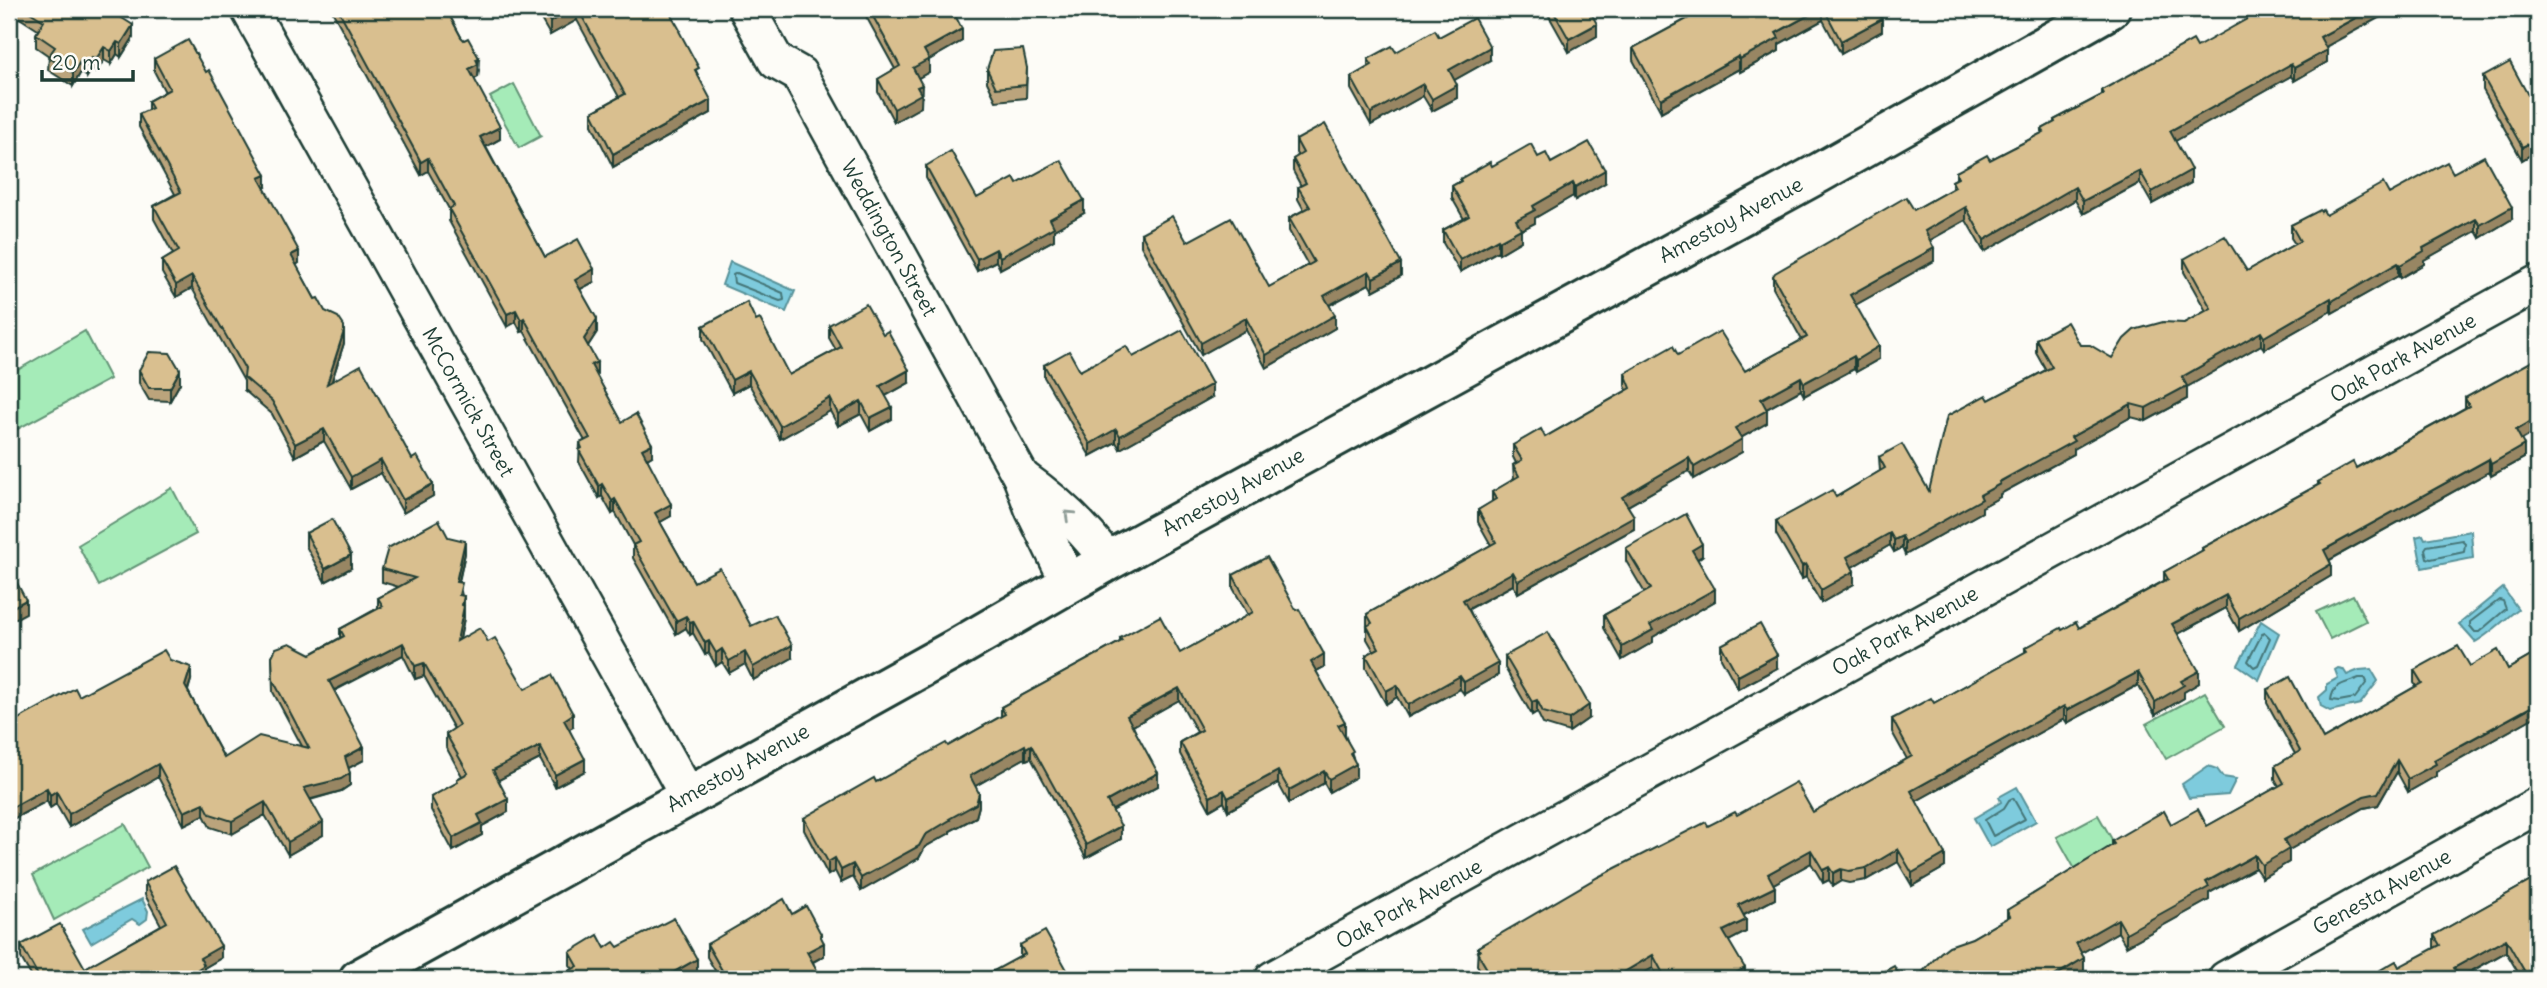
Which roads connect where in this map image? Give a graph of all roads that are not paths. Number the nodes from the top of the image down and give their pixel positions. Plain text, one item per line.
1 (249, 9) edge
2 (747, 9) edge
3 (2110, 9) edge
4 (2538, 283) edge
5 (1021, 477) junction
6 (1108, 561) junction
7 (1069, 583) junction
8 (688, 796) junction
9 (2538, 805) edge
10 (359, 979) edge
11 (1273, 979) edge
12 (2226, 979) edge

1 - 8 street, McCormick Street
2 - 5 street, Weddington Street
3 - 6 street, Amestoy Avenue
4 - 11 street, Oak Park Avenue
6 -> 5 street, Weddington Street
5 - 7 street, Weddington Street
6 - 7 street, Amestoy Avenue
7 - 8 street, Amestoy Avenue
8 - 10 street, Amestoy Avenue
9 - 12 street, Genesta Avenue

